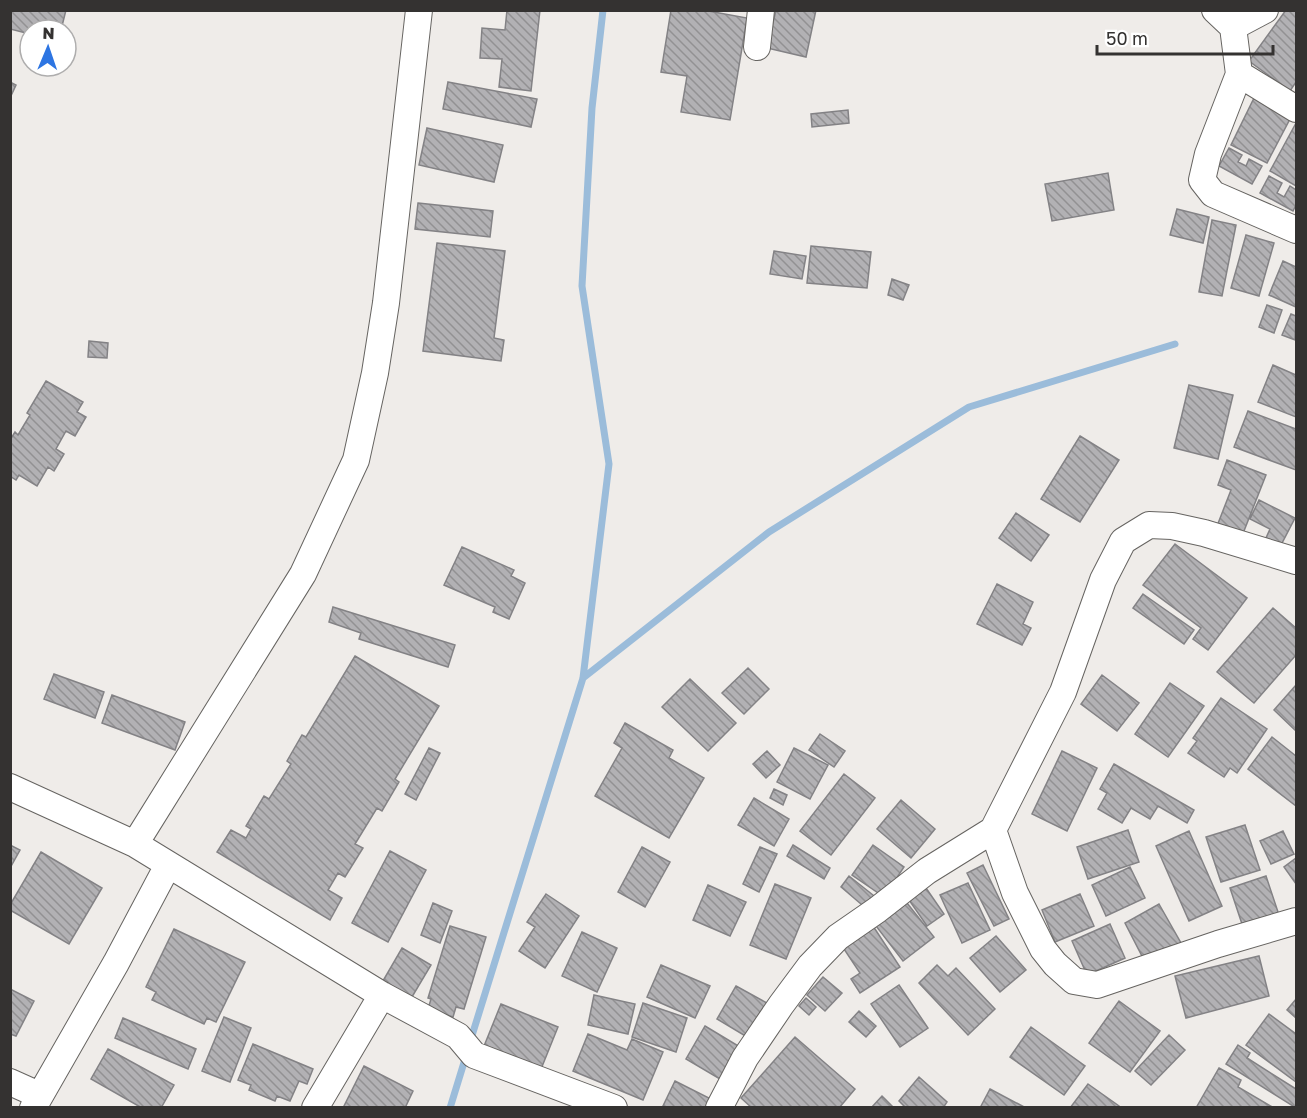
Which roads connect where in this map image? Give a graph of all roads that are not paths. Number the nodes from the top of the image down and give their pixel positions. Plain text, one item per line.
1 (419, 10) edge
2 (761, 10) edge
3 (1264, 10) edge
4 (1224, 19) edge
5 (757, 47) dead end
6 (1239, 74) junction
7 (1296, 109) edge
8 (1296, 230) edge
9 (1296, 561) edge
10 (10, 787) edge
11 (993, 830) junction
12 (135, 844) junction
13 (168, 865) junction
14 (1296, 921) edge
15 (382, 995) junction
16 (10, 1082) edge
17 (36, 1101) edge
18 (315, 1107) edge
19 (614, 1107) edge
20 (719, 1107) edge

1 - 12 street
2 - 5 street
3 - 4 street
4 - 6 street
6 - 7 street
6 - 8 street
9 - 11 street
10 - 12 street
11 - 14 street
11 - 20 street
12 - 13 street
13 - 15 street
13 - 17 street
15 - 18 street
15 - 19 street
16 - 17 street

